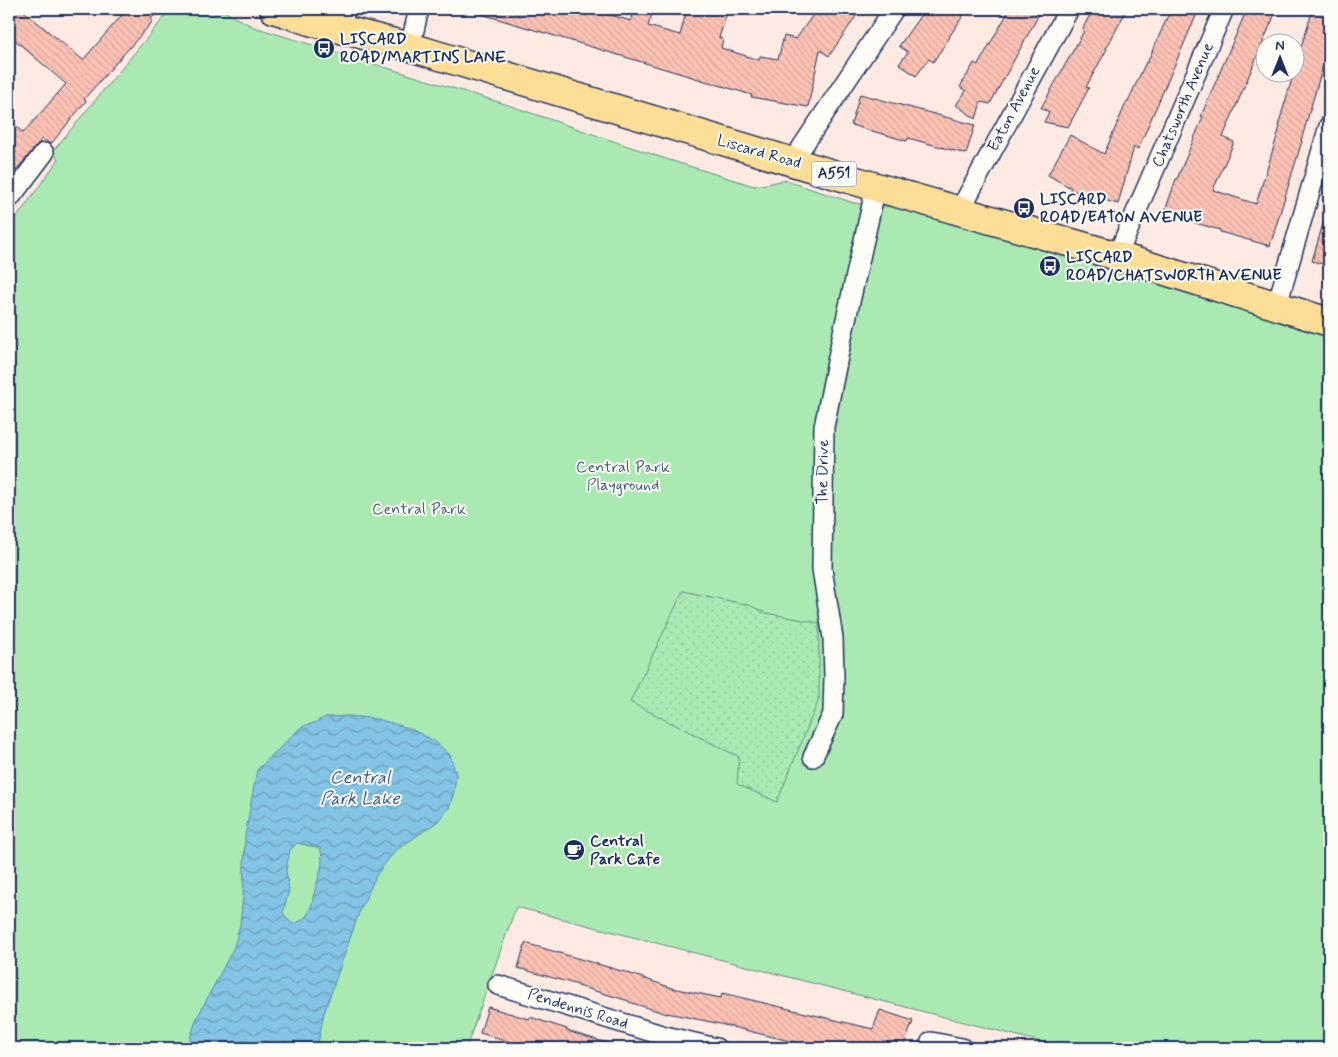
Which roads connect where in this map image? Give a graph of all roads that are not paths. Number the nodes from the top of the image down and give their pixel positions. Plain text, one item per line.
1 (274, 9) edge
2 (420, 9) edge
3 (894, 9) edge
4 (1068, 9) edge
5 (1224, 9) edge
6 (342, 18) edge
7 (410, 47) junction
8 (1329, 126) edge
9 (44, 153) dead end
10 (792, 162) junction
11 (876, 187) junction
12 (9, 199) edge
13 (960, 210) junction
14 (1117, 256) junction
15 (1277, 305) junction
16 (1329, 322) edge
17 (813, 757) dead end
18 (498, 985) dead end
19 (930, 1045) edge
20 (716, 1048) edge
21 (962, 1048) edge

1 - 6 main road, Liscard Road / A551
2 - 7 street
3 - 10 street
4 - 13 street, Eaton Avenue
5 - 14 street, Chatsworth Avenue
6 - 7 main road, Liscard Road / A551
7 - 10 main road, Liscard Road / A551
8 - 15 street
9 - 12 street
10 - 11 main road, Liscard Road / A551
11 - 13 main road, Liscard Road / A551
11 - 17 street, The Drive
13 - 14 main road, Liscard Road / A551
14 - 15 main road, Liscard Road / A551
15 - 16 main road, Liscard Road / A551
18 - 20 street, Pendennis Road
19 - 21 street

